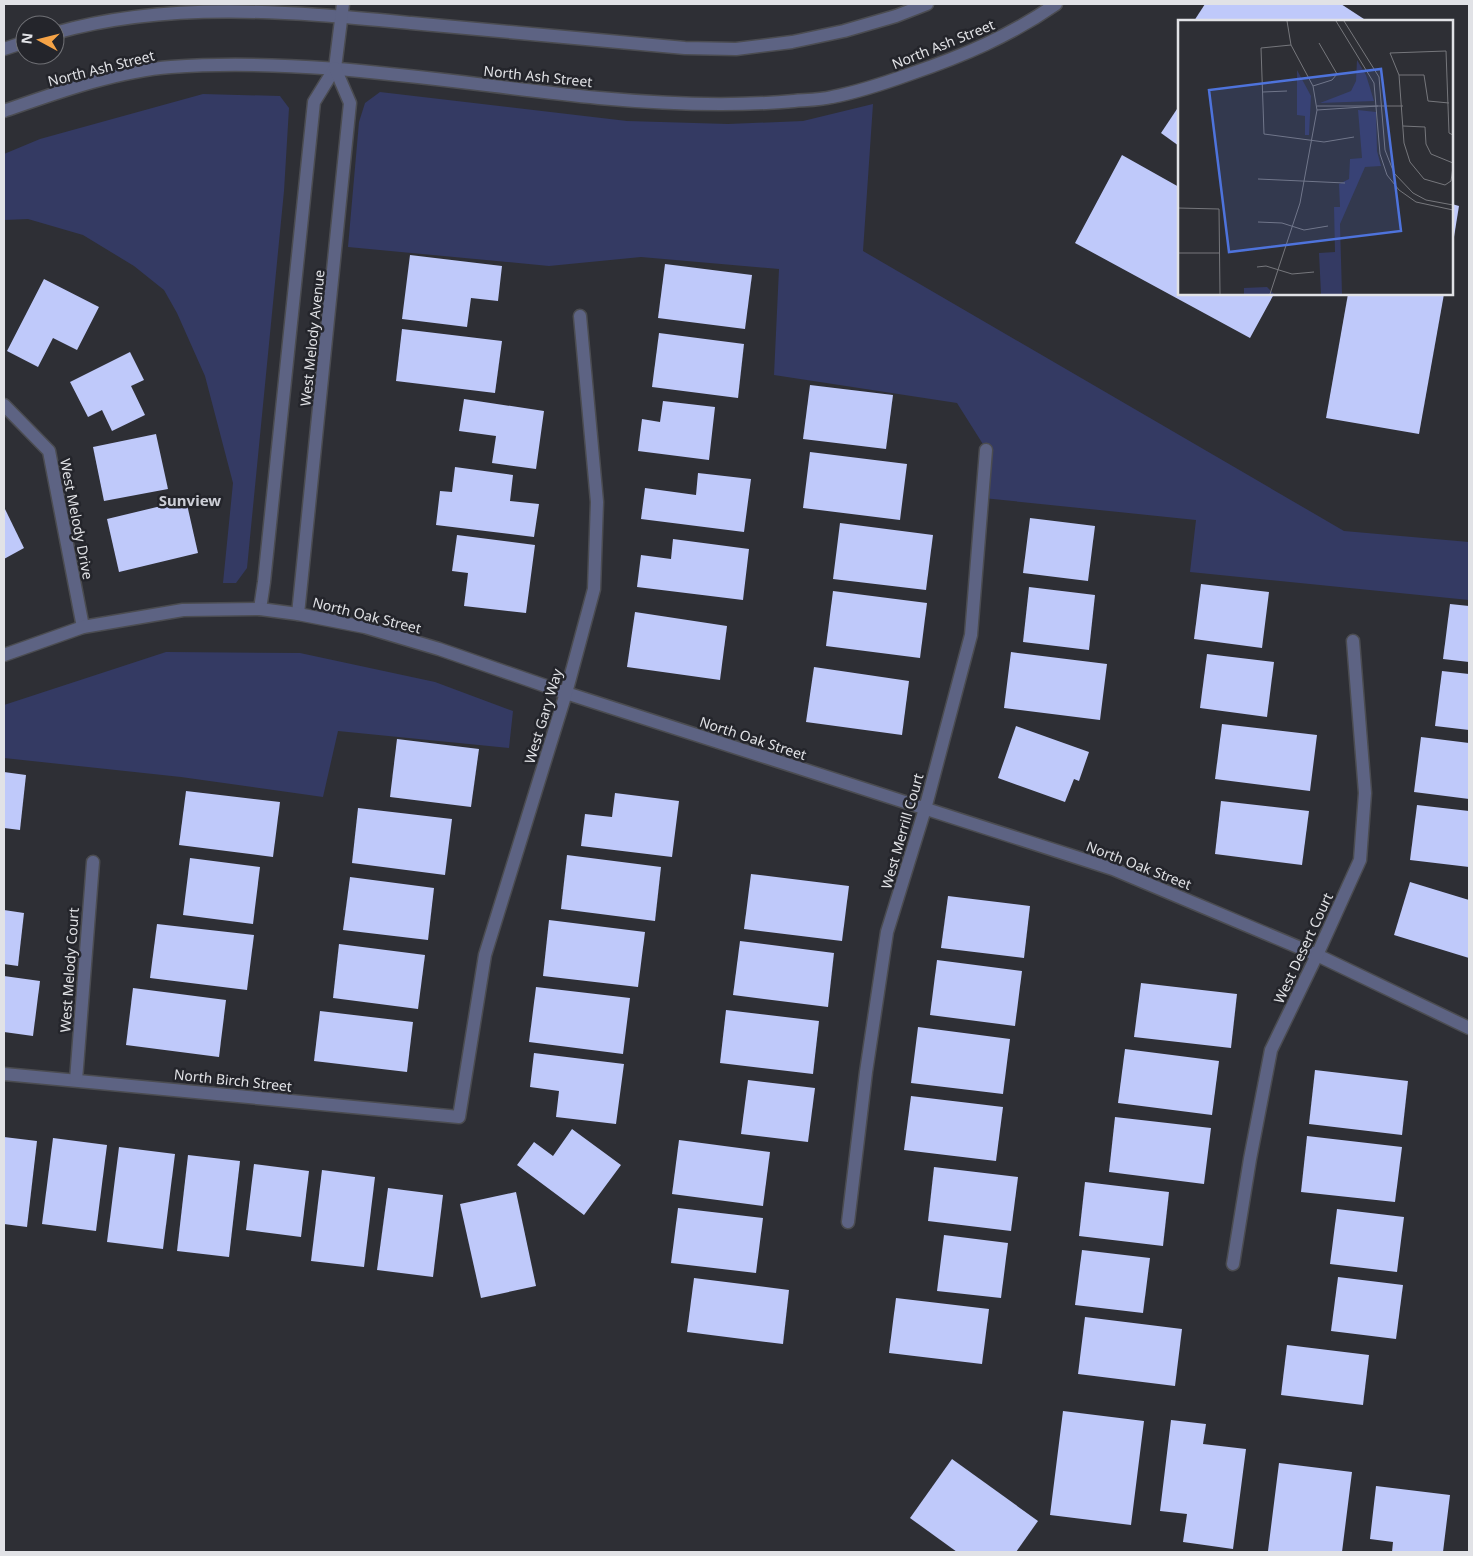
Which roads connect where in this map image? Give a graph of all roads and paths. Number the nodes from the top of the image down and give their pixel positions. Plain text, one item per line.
1 (927, 4) edge
2 (1056, 4) edge
3 (342, 10) edge
4 (65, 29) edge
5 (335, 68) junction
6 (4, 112) edge
7 (580, 316) dead end
8 (4, 405) edge
9 (986, 450) dead end
10 (260, 609) junction
11 (298, 614) junction
12 (83, 626) junction
13 (1353, 641) dead end
14 (4, 655) edge
15 (566, 693) junction
16 (925, 809) junction
17 (93, 862) dead end
18 (1317, 955) junction
19 (1469, 1028) edge
20 (4, 1074) edge
21 (76, 1080) junction
22 (459, 1117) joint
23 (848, 1222) dead end
24 (1233, 1264) dead end

1 - 3 street
2 - 5 street, North Ash Street
3 - 4 street
3 - 5 street, West Melody Avenue
5 - 6 street, North Ash Street
5 - 10 street, West Melody Avenue
5 - 11 street, West Melody Avenue
7 - 15 street, West Gary Way
8 - 12 street, West Melody Drive
9 - 16 street, West Merrill Court
10 - 11 street, North Oak Street
10 - 12 street, North Oak Street
11 - 15 street, North Oak Street
12 - 14 street, North Oak Street
13 - 18 street, West Desert Court
15 - 16 street, North Oak Street
15 - 22 street, West Gary Way
16 - 18 street, North Oak Street
16 - 23 street, West Merrill Court
17 - 21 street, West Melody Court
18 - 19 street, North Oak Street
18 - 24 street, West Desert Court
20 - 21 street, North Birch Street
21 - 22 street, North Birch Street

